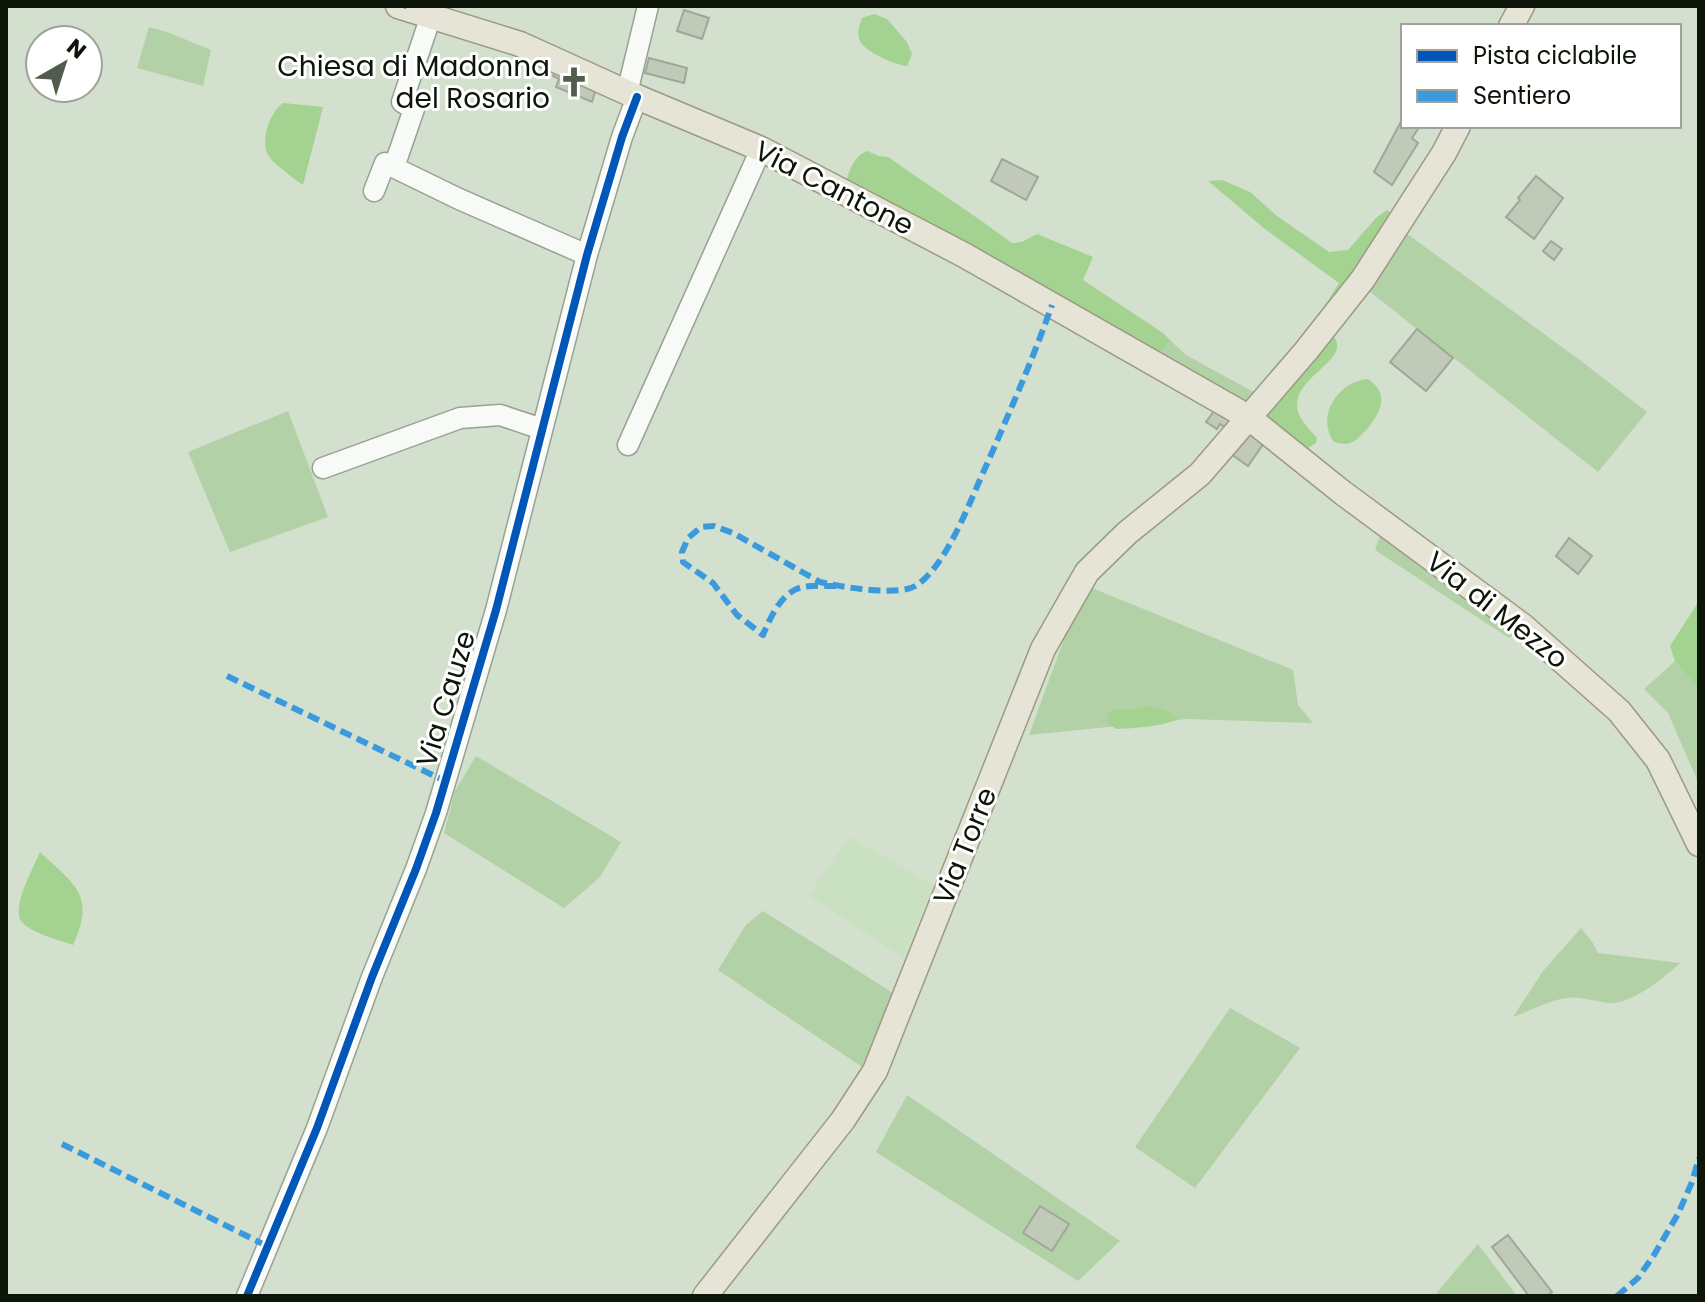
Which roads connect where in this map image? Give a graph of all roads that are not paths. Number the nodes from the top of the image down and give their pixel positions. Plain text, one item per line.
1 (398, 6) edge
2 (648, 6) edge
3 (1522, 6) edge
4 (431, 16) junction
5 (1512, 24) edge
6 (632, 95) junction
7 (1457, 128) edge
8 (761, 149) junction
9 (394, 167) junction
10 (374, 191) dead end
11 (587, 255) junction
12 (1248, 417) junction
13 (542, 429) junction
14 (628, 445) dead end
15 (323, 468) dead end
16 (1699, 844) edge
17 (247, 1296) edge
18 (705, 1296) edge

1 - 4 main road, Via Cantone
2 - 6 street, Via Cauze
3 - 5 main road
4 - 6 main road, Via Cantone
4 - 9 street
6 - 8 main road, Via Cantone
6 - 11 street, Via Cauze
7 - 12 main road, Via Torre
8 - 12 main road, Via Cantone
8 - 14 street
9 - 10 street
9 - 11 street
11 - 13 street, Via Cauze
12 - 16 main road, Via di Mezzo
12 - 18 main road, Via Torre
13 - 15 street
13 - 17 street, Via Cauze

